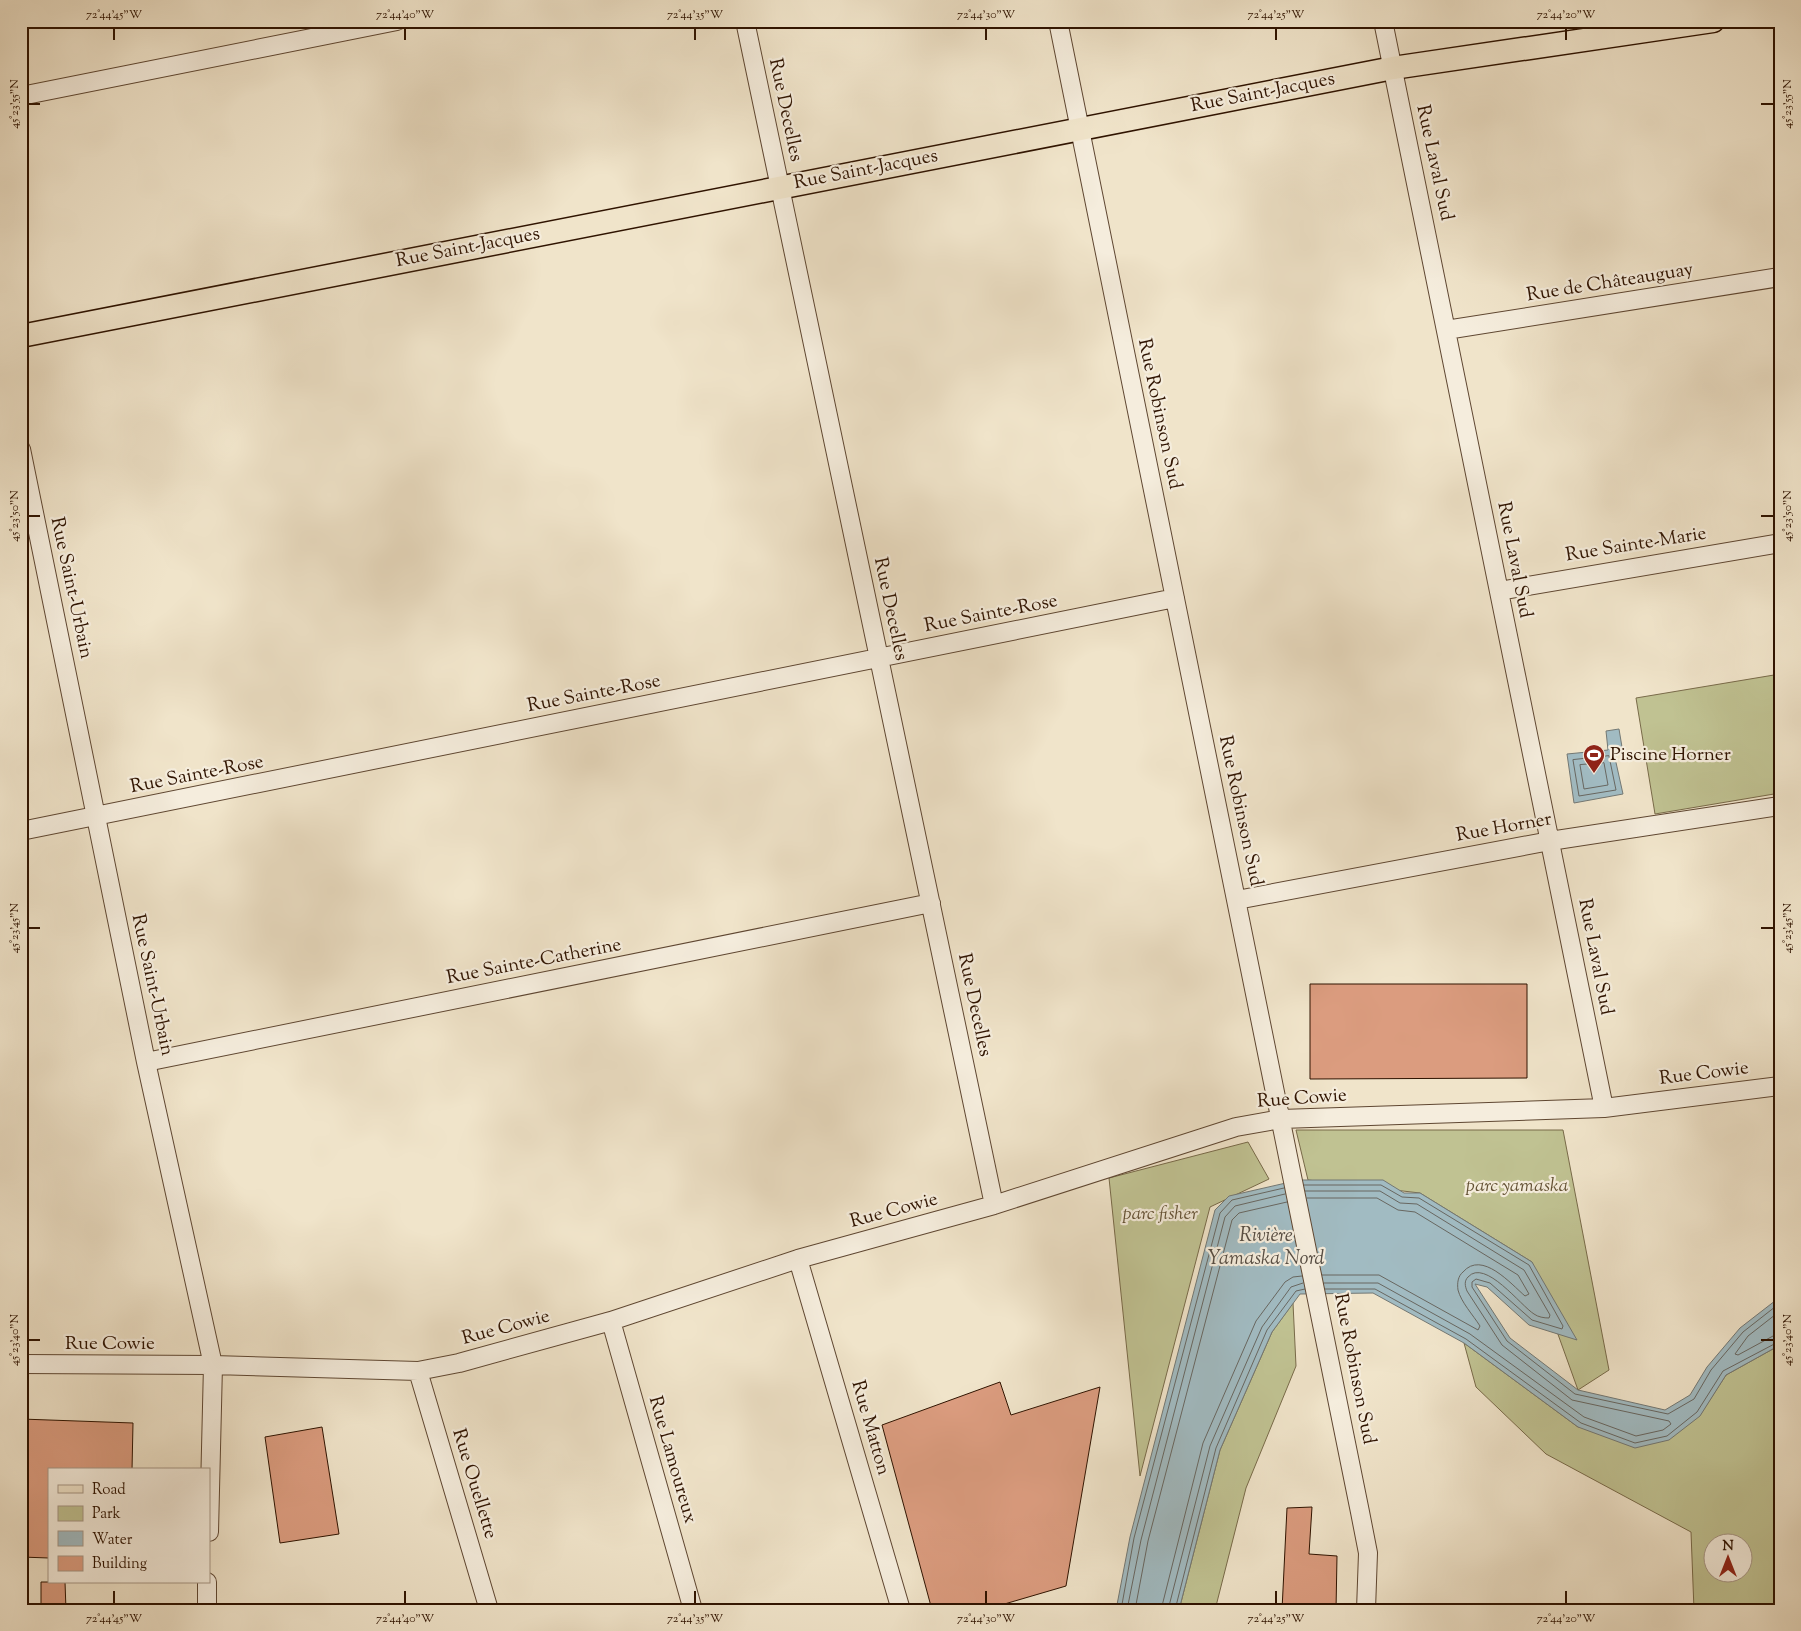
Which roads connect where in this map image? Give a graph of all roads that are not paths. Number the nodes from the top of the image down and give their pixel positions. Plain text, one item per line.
1 (397, 21) edge
2 (745, 21) edge
3 (1058, 21) edge
4 (1383, 21) edge
5 (1713, 21) edge
6 (1393, 68) junction
7 (21, 96) edge
8 (1079, 129) junction
9 (780, 187) junction
10 (1780, 277) edge
11 (1446, 330) junction
12 (21, 336) edge
13 (21, 449) edge
14 (1780, 543) edge
15 (1499, 591) junction
16 (1175, 598) junction
17 (879, 658) junction
18 (1780, 806) edge
19 (96, 817) junction
20 (21, 831) edge
21 (1550, 841) junction
22 (1237, 900) junction
23 (931, 903) junction
24 (146, 1062) junction
25 (1780, 1086) edge
26 (1604, 1108) junction
27 (1281, 1119) junction
28 (994, 1205) junction
29 (798, 1259) junction
30 (611, 1322) junction
31 (21, 1364) edge
32 (213, 1365) junction
33 (418, 1371) junction
34 (210, 1490) edge
35 (208, 1584) edge
36 (207, 1610) edge
37 (489, 1610) edge
38 (693, 1610) edge
39 (902, 1610) edge
40 (1366, 1610) edge

1 - 7 street
2 - 9 street, Rue Decelles
3 - 8 street, Rue Robinson Sud
4 - 6 street, Rue Laval Sud
5 - 6 main road, Rue Saint-Jacques
6 - 8 main road, Rue Saint-Jacques
6 - 11 street, Rue Laval Sud
8 - 9 main road, Rue Saint-Jacques
8 - 16 street, Rue Robinson Sud
9 - 12 main road, Rue Saint-Jacques
9 - 17 street, Rue Decelles
10 - 11 street, Rue de Châteauguay
11 - 15 street, Rue Laval Sud
13 - 19 street, Rue Saint-Urbain
14 - 15 street, Rue Sainte-Marie
15 - 21 street, Rue Laval Sud
16 - 17 street, Rue Sainte-Rose
16 - 22 street, Rue Robinson Sud
17 - 19 street, Rue Sainte-Rose
17 - 23 street, Rue Decelles
18 - 21 street, Rue Horner
19 - 20 street, Rue Sainte-Rose
19 - 24 street, Rue Saint-Urbain
21 - 22 street, Rue Horner
21 - 26 street, Rue Laval Sud
22 - 27 street, Rue Robinson Sud
23 - 24 street, Rue Sainte-Catherine
23 - 28 street, Rue Decelles
24 - 32 street, Rue Saint-Urbain
25 - 26 street, Rue Cowie
26 - 27 street, Rue Cowie
27 - 28 street, Rue Cowie
27 - 40 street, Rue Robinson Sud
28 - 29 street, Rue Cowie
29 - 30 street, Rue Cowie
29 - 39 street, Rue Matton
30 - 33 street, Rue Cowie
30 - 38 street, Rue Lamoureux
31 - 32 street, Rue Cowie
32 - 33 street, Rue Cowie
32 - 34 street, Rue Saint-Urbain
33 - 37 street, Rue Ouellette
35 - 36 street

